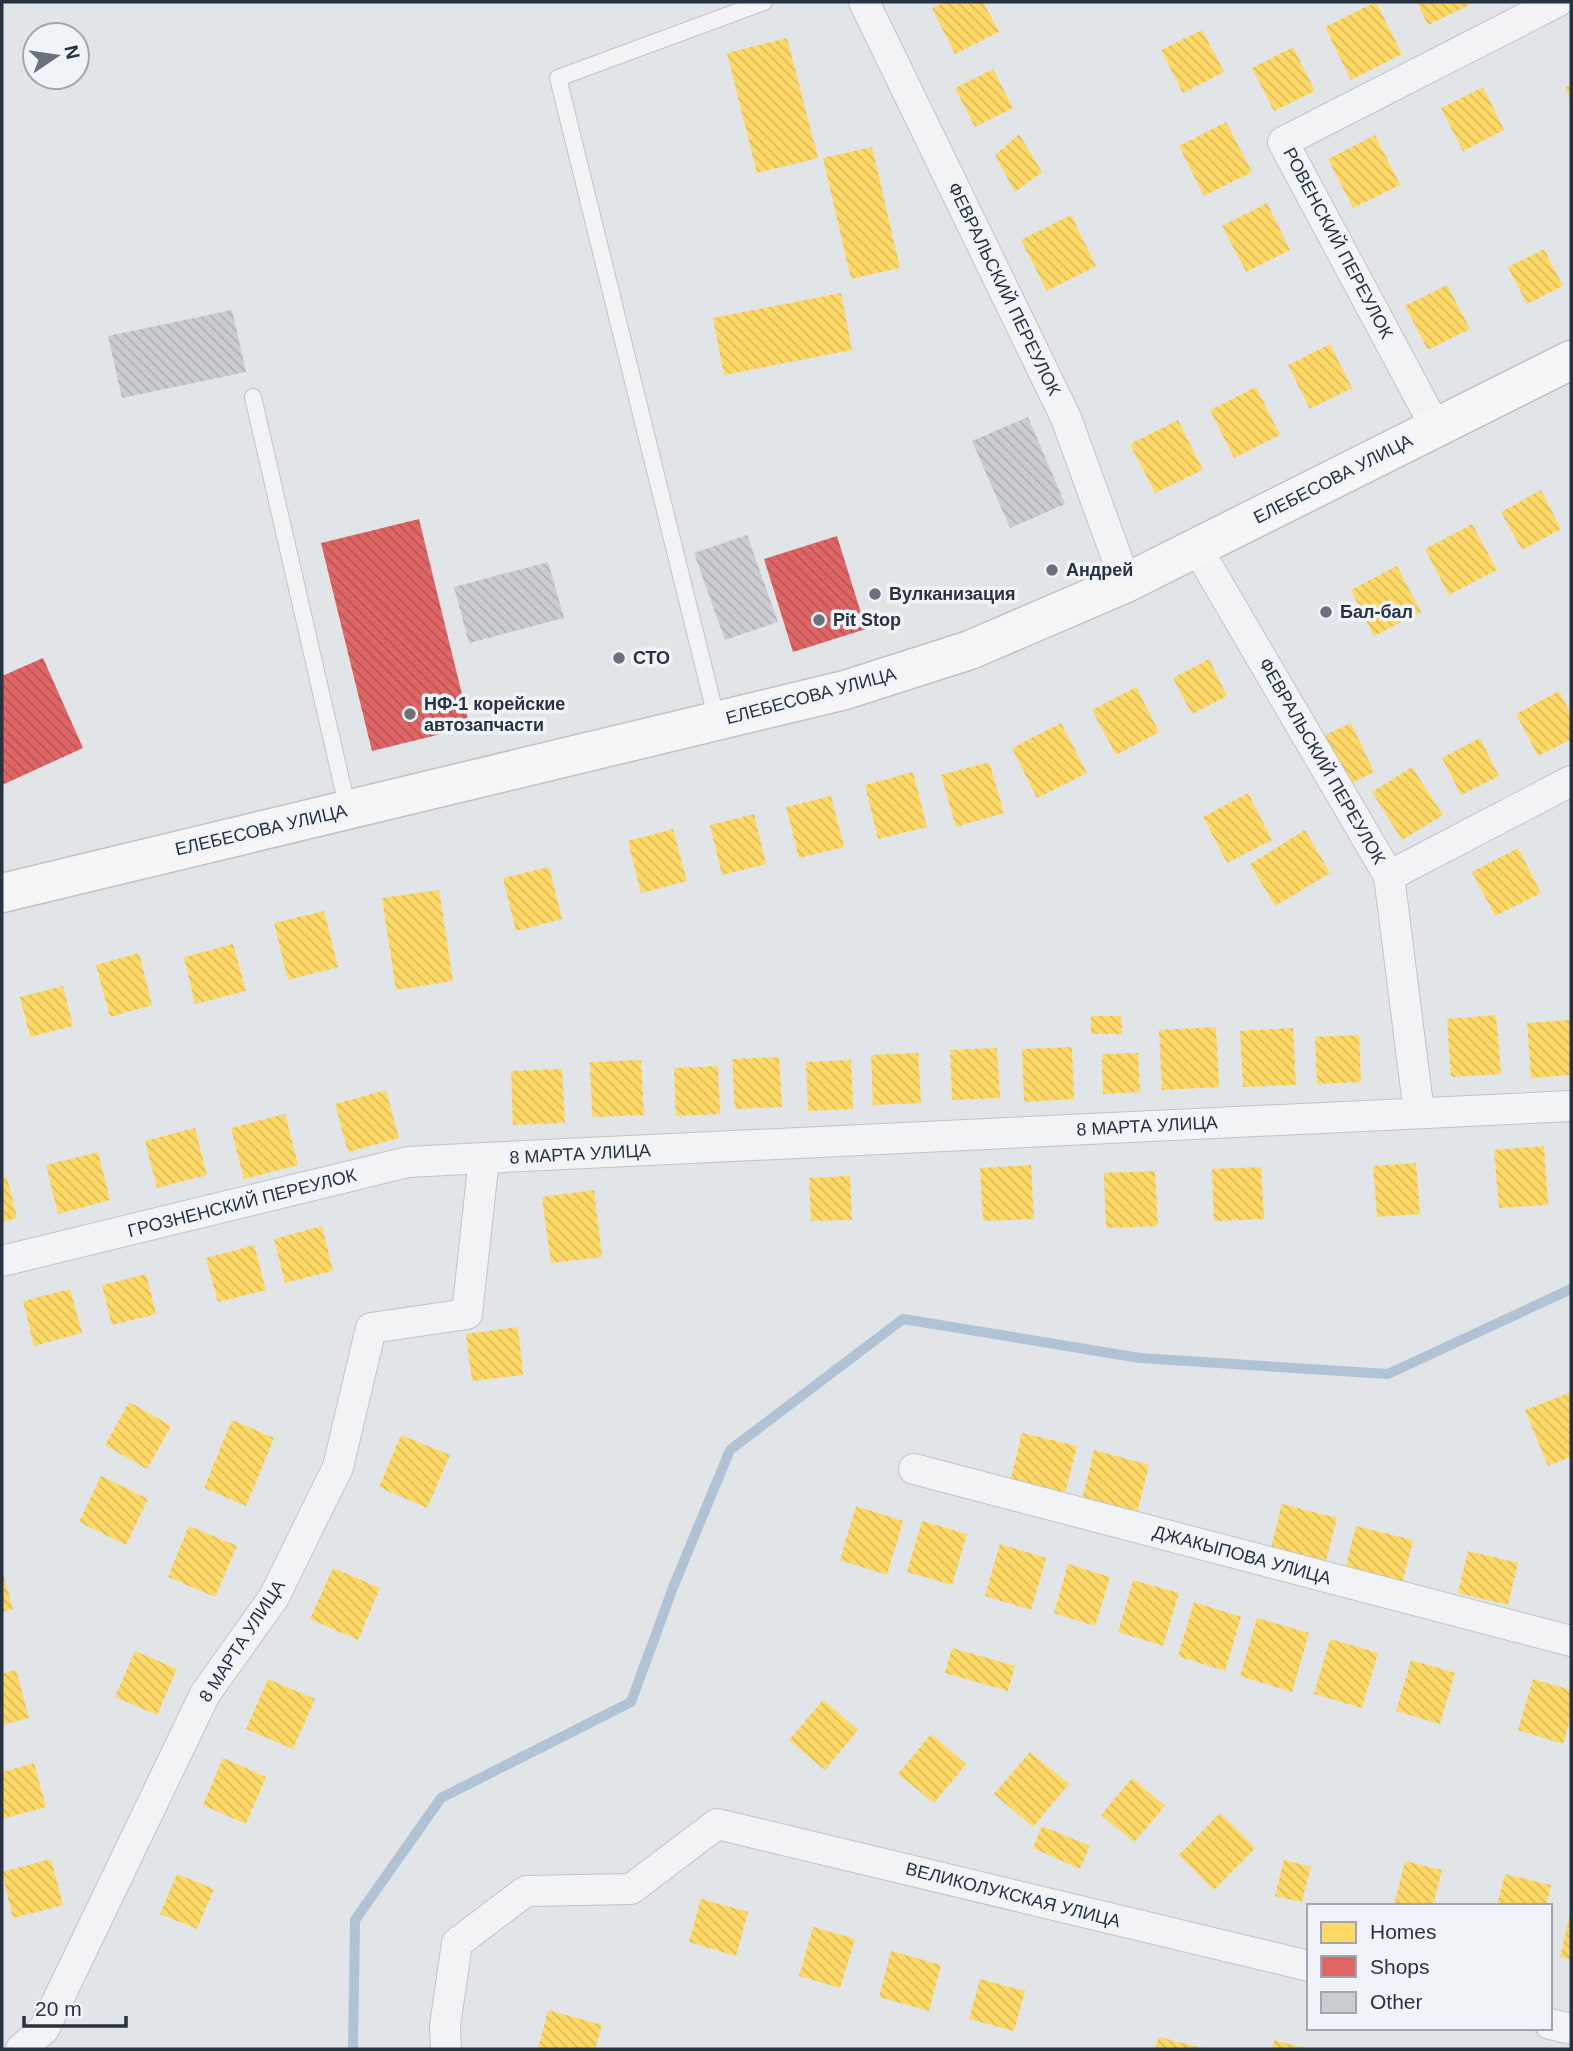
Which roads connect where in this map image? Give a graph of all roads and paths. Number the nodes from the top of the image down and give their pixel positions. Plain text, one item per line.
1 (764, 2) edge
2 (864, 2) edge
3 (1557, 2) edge
4 (1571, 360) edge
5 (253, 397) dead end
6 (1436, 428) junction
7 (1197, 548) junction
8 (1126, 583) junction
9 (717, 721) junction
10 (1571, 781) edge
11 (348, 810) junction
12 (1389, 876) junction
13 (2, 892) edge
14 (1571, 1106) edge
15 (1419, 1113) junction
16 (484, 1158) junction
17 (2, 1261) edge
18 (914, 1469) dead end
19 (1571, 1641) edge
20 (1307, 1966) edge
21 (1552, 2024) edge
22 (1571, 2029) edge
23 (21, 2049) edge
24 (446, 2049) edge

1 - 9 lane
2 - 8 street, ФЕВРАЛЬСКИЙ ПЕРЕУЛОК
3 - 6 street, РОВЕНСКИЙ ПЕРЕУЛОК
4 - 6 main road, ЕЛЕБЕСОВА УЛИЦА
5 - 11 lane
6 - 7 main road, ЕЛЕБЕСОВА УЛИЦА
7 - 8 main road, ЕЛЕБЕСОВА УЛИЦА
7 - 12 street, ФЕВРАЛЬСКИЙ ПЕРЕУЛОК
8 - 9 main road, ЕЛЕБЕСОВА УЛИЦА
9 - 11 main road, ЕЛЕБЕСОВА УЛИЦА
10 - 12 street
11 - 13 main road, ЕЛЕБЕСОВА УЛИЦА
12 - 15 street, ФЕВРАЛЬСКИЙ ПЕРЕУЛОК
14 - 15 street, 8 МАРТА УЛИЦА
15 - 16 street, 8 МАРТА УЛИЦА
16 - 17 street, ГРОЗНЕНСКИЙ ПЕРЕУЛОК
16 - 23 street, 8 МАРТА УЛИЦА
18 - 19 street, ДЖАКЫПОВА УЛИЦА
20 - 24 street, ВЕЛИКОЛУКСКАЯ УЛИЦА
21 - 22 street

